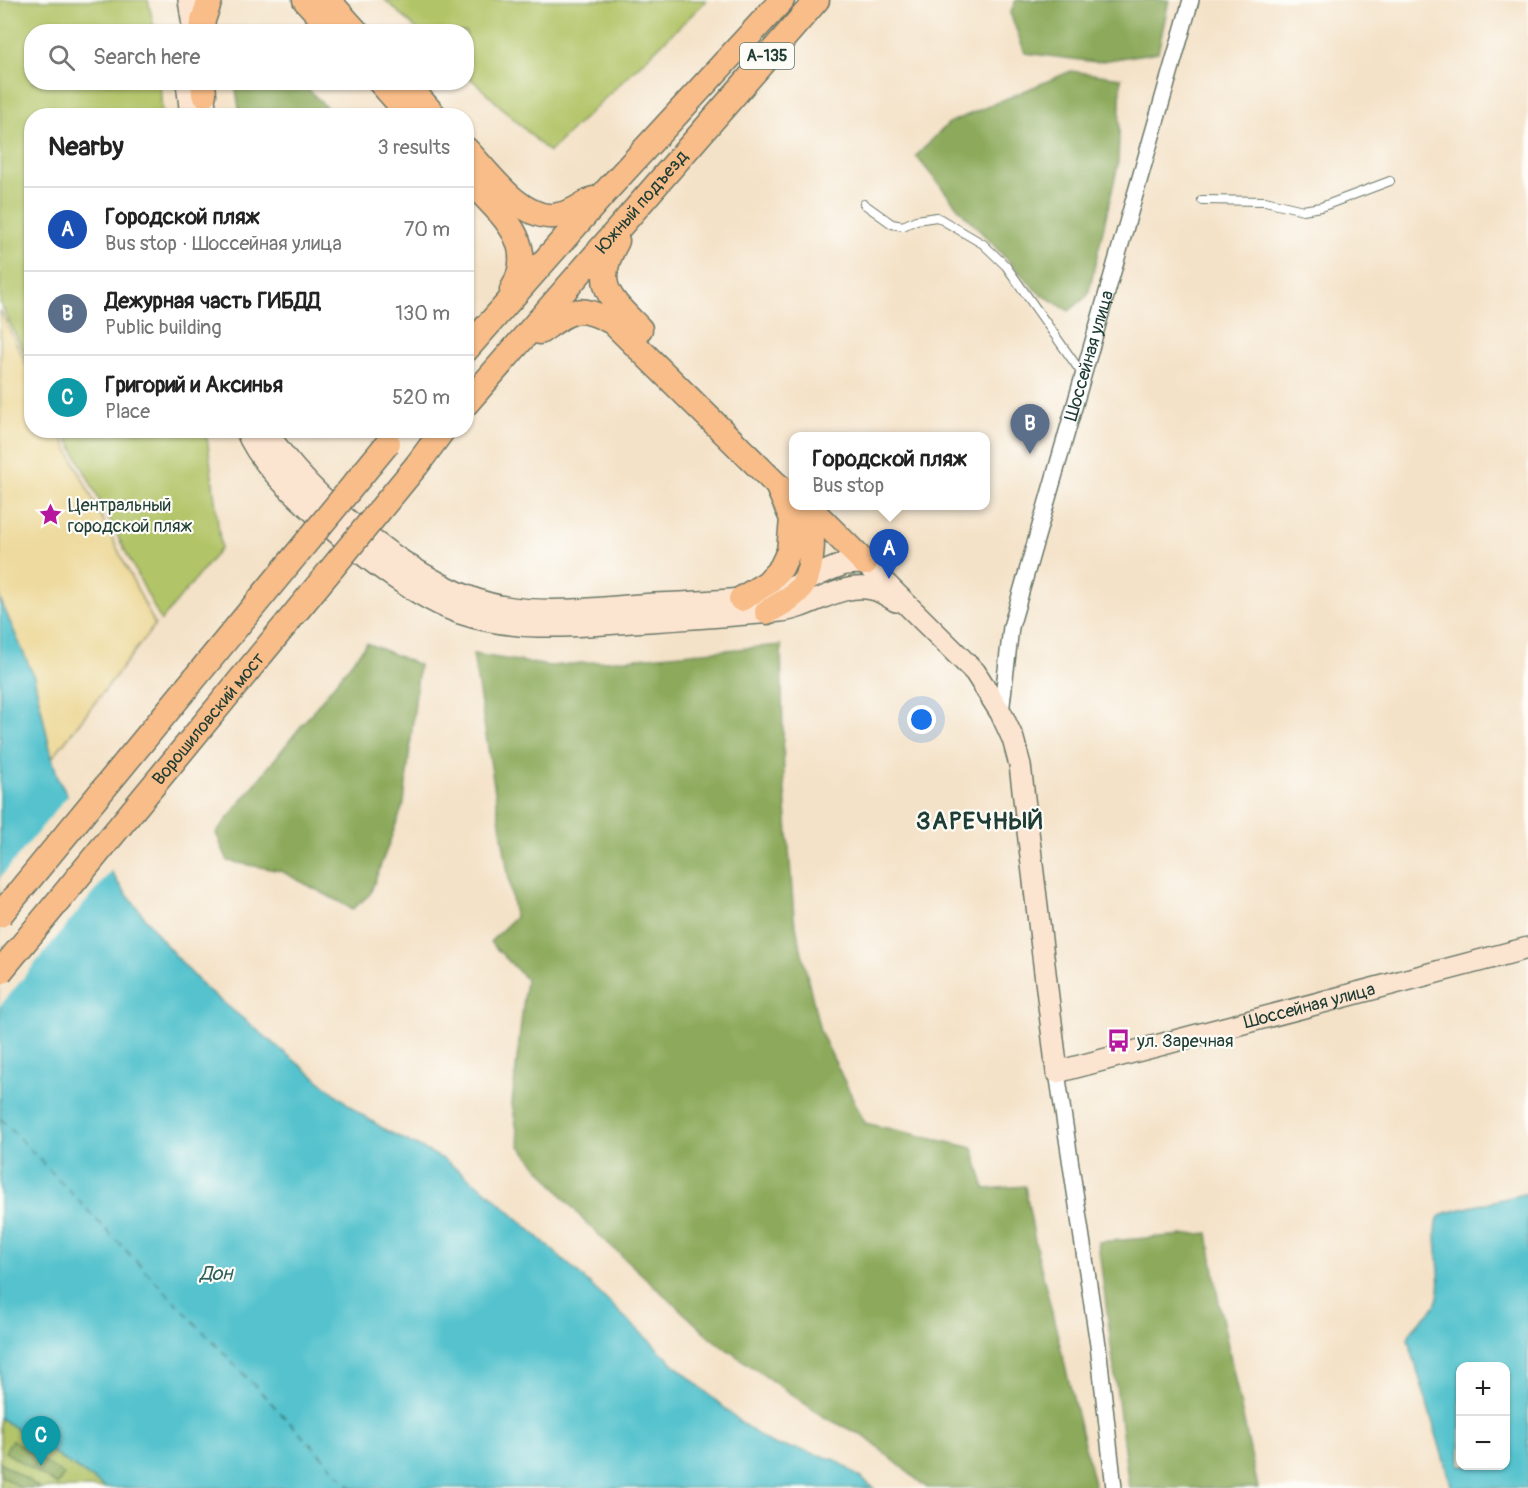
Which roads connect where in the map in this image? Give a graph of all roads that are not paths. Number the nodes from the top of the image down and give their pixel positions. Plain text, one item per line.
1 (176, 0) edge
2 (189, 0) edge
3 (210, 0) edge
4 (782, 0) edge
5 (816, 0) edge
6 (1191, 0) edge
7 (312, 3) edge
8 (179, 24) edge
9 (193, 24) edge
10 (203, 24) edge
11 (328, 24) edge
12 (345, 24) edge
13 (387, 90) edge
14 (412, 90) edge
15 (200, 91) edge
16 (194, 108) edge
17 (403, 108) edge
18 (428, 108) edge
19 (474, 157) edge
20 (1390, 181) dead end
21 (474, 186) edge
22 (608, 189) junction
23 (1202, 200) dead end
24 (864, 204) dead end
25 (632, 213) junction
26 (485, 328) junction
27 (474, 341) edge
28 (511, 352) junction
29 (1084, 376) junction
30 (474, 395) edge
31 (251, 438) edge
32 (271, 438) edge
33 (392, 438) edge
34 (437, 438) edge
35 (789, 487) edge
36 (789, 489) edge
37 (794, 510) edge
38 (802, 510) edge
39 (811, 510) edge
40 (865, 562) junction
41 (804, 584) junction
42 (741, 598) junction
43 (910, 608) junction
44 (767, 612) junction
45 (1001, 713) junction
46 (0, 915) edge
47 (1528, 948) edge
48 (0, 972) edge
49 (1057, 1072) junction
50 (1114, 1488) edge

1 - 8 main road
2 - 9 main road
3 - 10 main road
4 - 22 main road, Южный подъезд / А-135
5 - 25 main road, Южный подъезд / А-135
6 - 29 street, Шоссейная улица
7 - 11 main road
7 - 12 main road
13 - 17 main road
14 - 18 main road
15 - 16 main road
19 - 22 main road
20 - 23 lane
21 - 26 main road
22 - 26 main road, Южный подъезд / А-135
24 - 29 lane
25 - 28 main road, Южный подъезд / А-135
25 - 35 main road
26 - 27 main road, Южный подъезд
28 - 30 main road, Южный подъезд
28 - 36 main road
29 - 45 street, Шоссейная улица
31 - 44 main road
32 - 42 main road
33 - 46 main road, Ворошиловский мост, bridge
34 - 48 main road, Ворошиловский мост, bridge
37 - 42 main road
38 - 41 main road
39 - 40 main road
40 - 41 main road
40 - 43 main road
41 - 42 main road
41 - 44 main road
43 - 44 main road
43 - 45 main road
45 - 49 main road
47 - 49 main road, Шоссейная улица
49 - 50 street

